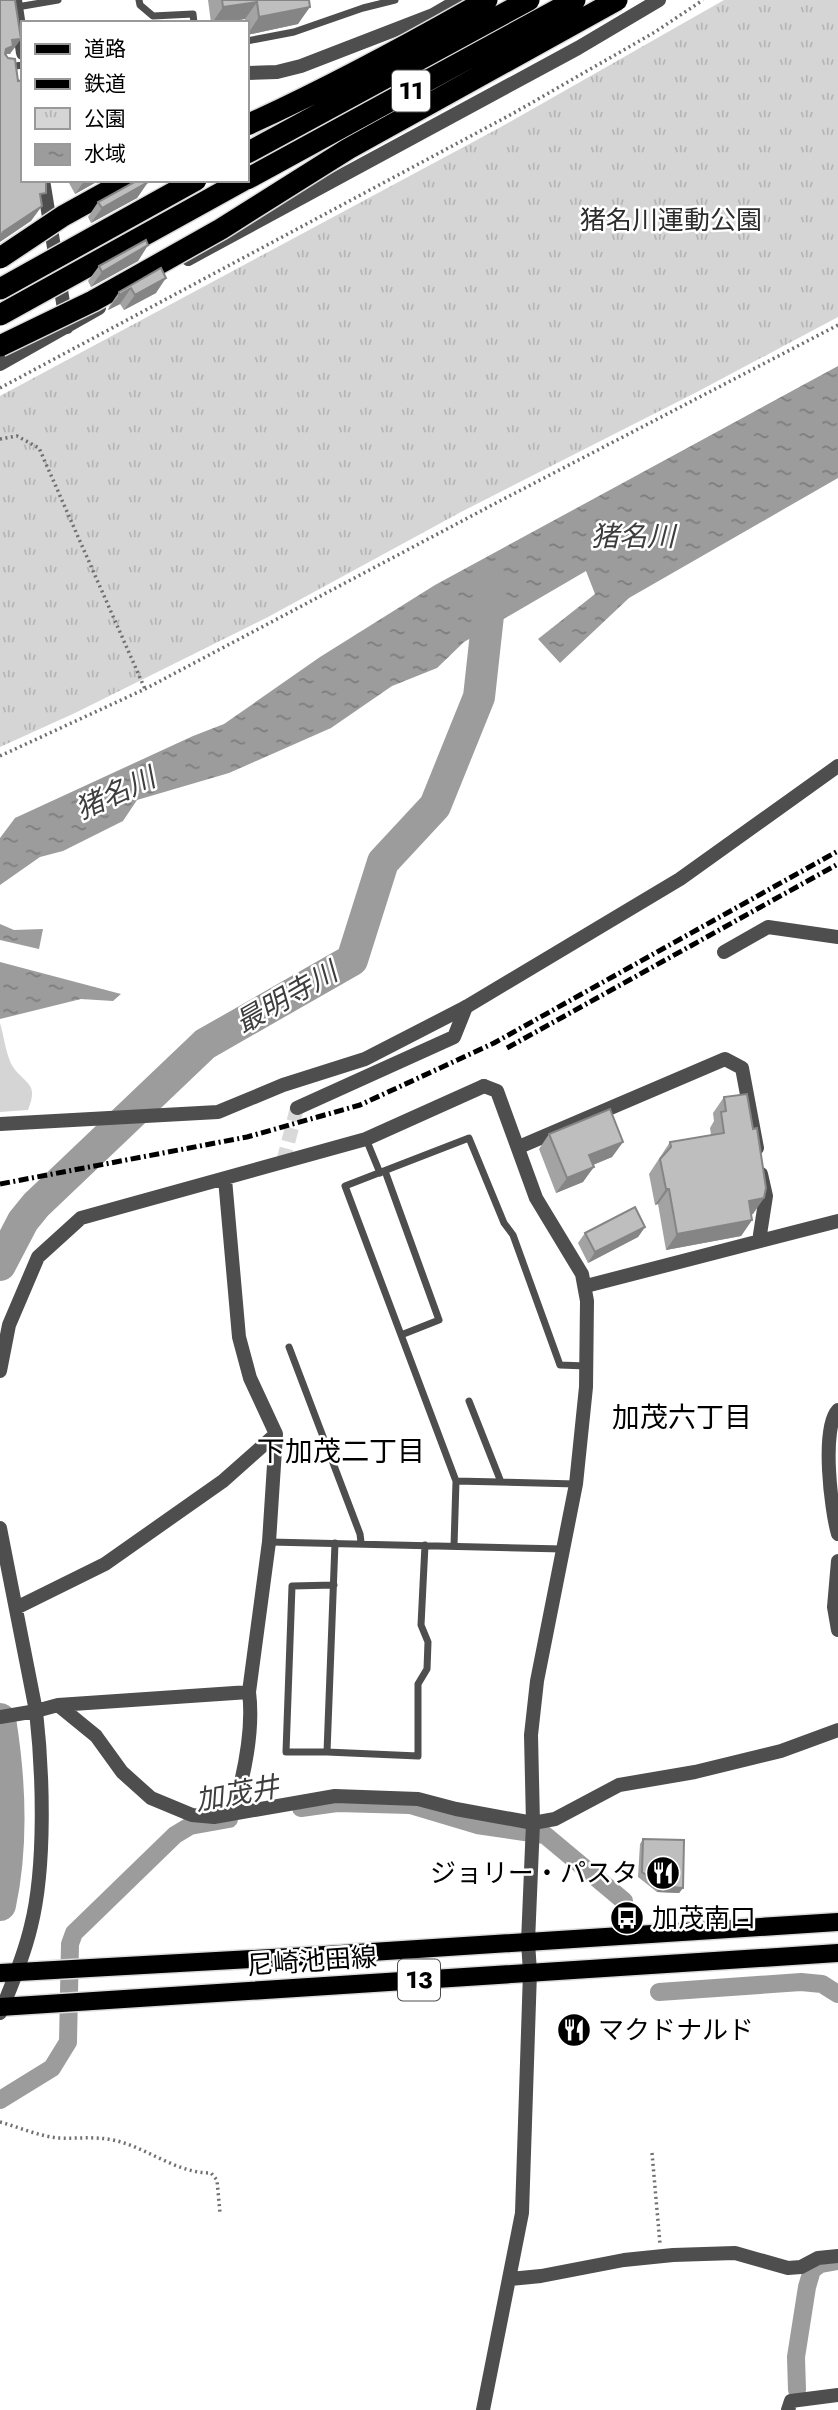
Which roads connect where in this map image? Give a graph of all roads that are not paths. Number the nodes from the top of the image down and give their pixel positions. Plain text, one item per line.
1 (58, 0) edge
2 (139, 0) edge
3 (395, 0) edge
4 (459, 0) edge
5 (487, 0) edge
6 (528, 0) edge
7 (575, 0) edge
8 (600, 0) edge
9 (617, 0) edge
10 (659, 0) edge
11 (15, 3) edge
12 (162, 19) edge
13 (172, 19) edge
14 (194, 21) edge
15 (21, 40) edge
16 (248, 41) edge
17 (21, 65) edge
18 (0, 68) edge
19 (248, 73) edge
20 (248, 119) edge
21 (248, 125) edge
22 (248, 152) edge
23 (248, 179) edge
24 (43, 182) edge
25 (124, 182) edge
26 (193, 182) edge
27 (242, 182) edge
28 (0, 258) edge
29 (149, 281) edge
30 (0, 289) edge
31 (102, 306) dead end
32 (0, 316) edge
33 (67, 327) junction
34 (0, 345) edge
35 (0, 364) edge
36 (838, 766) edge
37 (838, 937) edge
38 (724, 952) dead end
39 (466, 1007) junction
40 (297, 1108) dead end
41 (0, 1124) edge
42 (366, 1139) junction
43 (519, 1147) junction
44 (382, 1172) junction
45 (225, 1180) junction
46 (838, 1222) edge
47 (759, 1241) junction
48 (586, 1286) junction
49 (401, 1335) junction
50 (289, 1347) dead end
51 (586, 1366) junction
52 (0, 1371) edge
53 (469, 1401) dead end
54 (838, 1410) edge
55 (276, 1434) junction
56 (456, 1481) junction
57 (501, 1482) junction
58 (576, 1483) junction
59 (0, 1528) edge
60 (838, 1534) edge
61 (269, 1542) junction
62 (361, 1542) junction
63 (335, 1543) junction
64 (425, 1545) junction
65 (454, 1546) junction
66 (563, 1549) junction
67 (838, 1561) edge
68 (334, 1586) junction
69 (16, 1608) junction
70 (838, 1630) edge
71 (248, 1692) junction
72 (58, 1704) junction
73 (33, 1711) junction
74 (0, 1717) edge
75 (838, 1730) edge
76 (327, 1752) junction
77 (233, 1814) junction
78 (533, 1823) junction
79 (838, 1922) edge
80 (528, 1942) junction
81 (838, 1953) edge
82 (530, 1972) junction
83 (9, 1973) edge
84 (1, 2009) edge
85 (838, 2256) edge
86 (510, 2279) junction
87 (838, 2395) edge
88 (483, 2410) edge
89 (788, 2410) edge

1 - 11 lane
2 - 12 lane
3 - 16 lane
4 - 19 street
5 - 21 highway, bridge
6 - 22 highway, 11, bridge
7 - 23 highway, 11, bridge
8 - 20 street
9 - 34 highway, bridge
10 - 29 street
11 - 15 street
12 - 13 lane
13 - 14 lane
17 - 18 lane
24 - 33 street
25 - 28 highway, bridge
26 - 30 highway, bridge
27 - 32 highway, 11, bridge
31 - 33 street
33 - 35 street
36 - 39 street
37 - 38 street
39 - 40 street
39 - 41 street
42 - 43 street
42 - 44 lane
42 - 45 street
43 - 47 street
43 - 48 street
44 - 49 lane
44 - 49 lane
44 - 51 lane
45 - 52 street
45 - 55 street
46 - 47 street
47 - 48 street
48 - 51 street
49 - 56 lane
50 - 62 lane
51 - 58 street
53 - 57 lane
54 - 60 street
55 - 61 street
55 - 69 street
56 - 57 lane
56 - 65 lane
57 - 58 lane
58 - 66 street
59 - 69 street
61 - 63 lane
61 - 71 street
62 - 63 lane
62 - 64 lane
63 - 68 lane
64 - 65 lane
64 - 76 lane
65 - 66 lane
66 - 78 street
67 - 70 street
68 - 76 lane
68 - 76 lane
69 - 73 street
71 - 72 street
71 - 77 street
72 - 73 street
72 - 77 street
73 - 74 street
73 - 83 street
75 - 78 street
77 - 78 street
78 - 80 street
79 - 80 main road, 尼崎池田線 / 13
80 - 82 street
80 - 83 main road, 尼崎池田線 / 13
81 - 82 main road, 尼崎池田線 / 13
82 - 84 main road, 尼崎池田線 / 13
82 - 86 street
83 - 84 street
85 - 86 street
86 - 88 street
87 - 89 street

